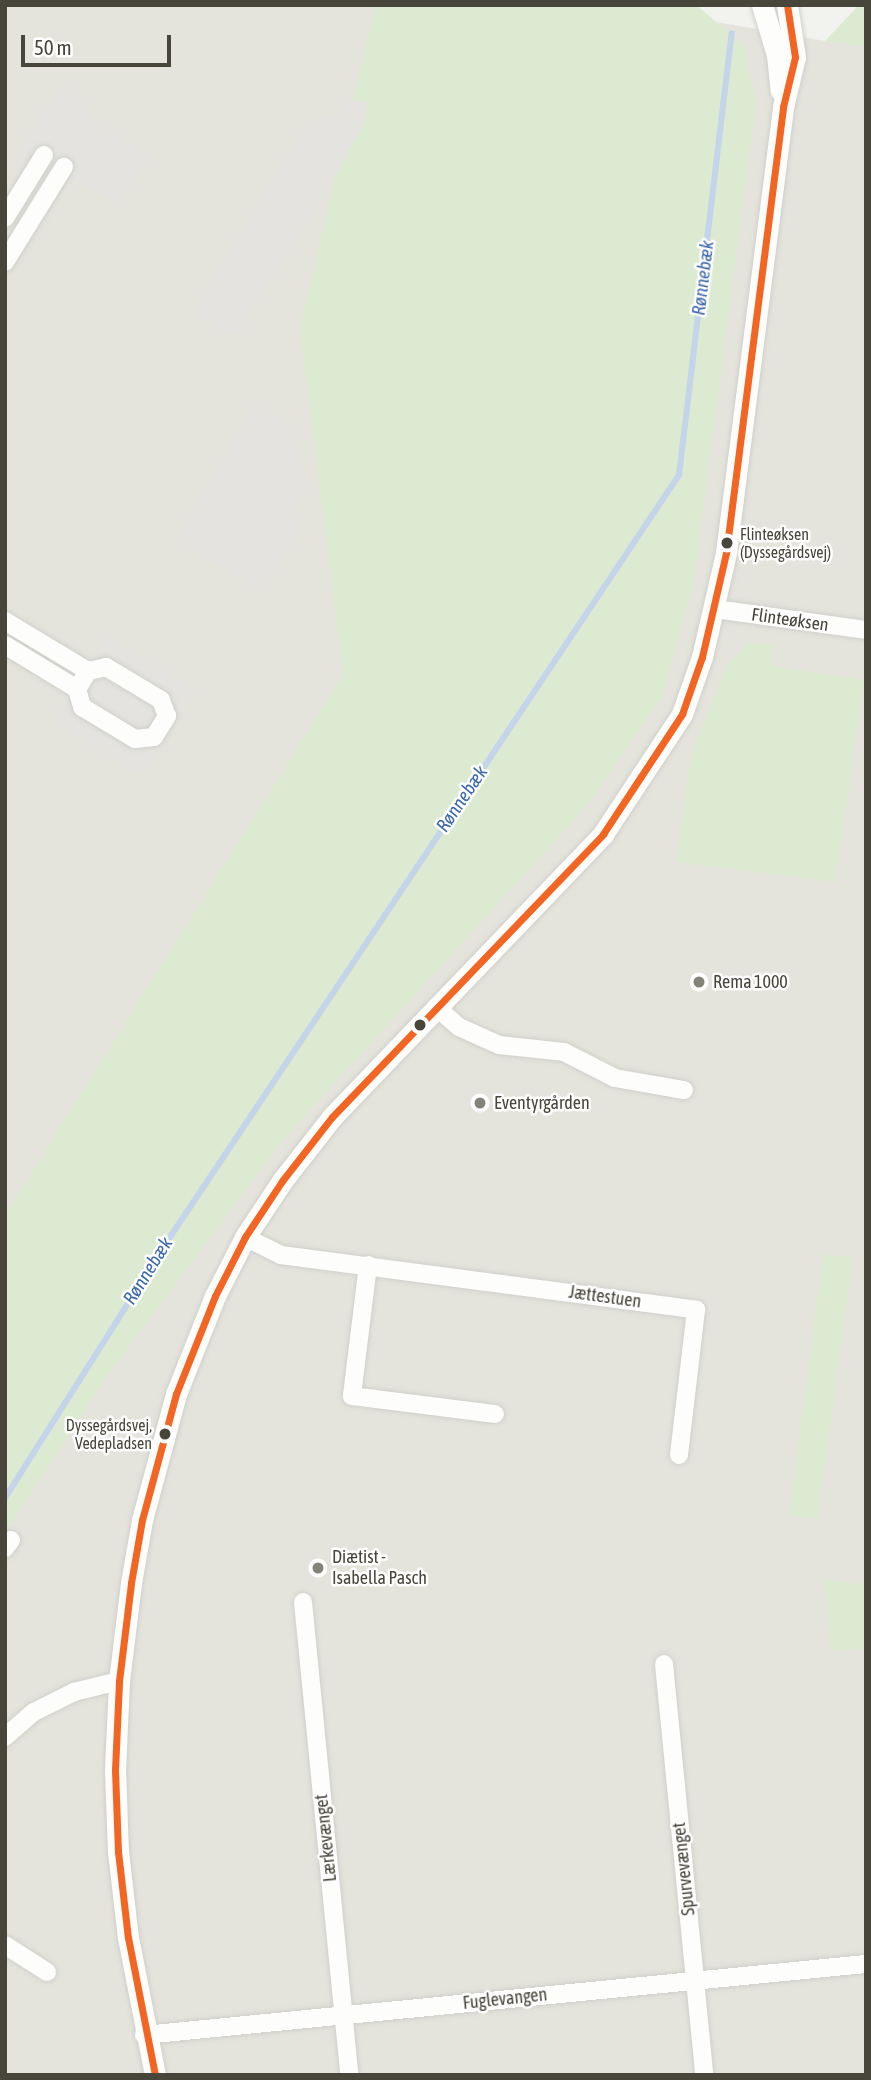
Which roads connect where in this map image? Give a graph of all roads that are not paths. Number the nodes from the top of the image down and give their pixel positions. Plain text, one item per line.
1 (762, 5) edge
2 (787, 5) edge
3 (783, 107) junction
4 (44, 155) dead end
5 (64, 167) dead end
6 (5, 218) edge
7 (5, 261) edge
8 (715, 610) junction
9 (5, 621) edge
10 (866, 630) edge
11 (5, 645) edge
12 (88, 671) junction
13 (77, 689) junction
14 (436, 1007) junction
15 (684, 1090) dead end
16 (245, 1237) junction
17 (368, 1265) junction
18 (495, 1414) dead end
19 (679, 1455) dead end
20 (303, 1602) dead end
21 (664, 1664) dead end
22 (119, 1681) junction
23 (5, 1737) edge
24 (5, 1945) edge
25 (866, 1964) edge
26 (47, 1972) dead end
27 (695, 1981) junction
28 (343, 2015) junction
29 (144, 2035) junction
30 (153, 2074) edge
31 (349, 2075) edge
32 (704, 2075) edge

1 - 3 street
2 - 3 street
3 - 8 street
4 - 6 street
5 - 7 street
8 - 10 street, Flinteøksen
8 - 14 street
9 - 12 street
11 - 13 street
12 - 13 street
12 - 13 street
14 - 15 street
14 - 16 street
16 - 17 street, Jættestuen
16 - 22 street
17 - 18 street
17 - 19 street, Jættestuen
20 - 28 street, Lærkevænget
21 - 27 street, Spurvevænget
22 - 23 street
22 - 29 street
24 - 26 street
25 - 27 street, Fuglevangen
27 - 28 street, Fuglevangen
27 - 32 street, Spurvevænget
28 - 29 street, Fuglevangen
28 - 31 street, Lærkevænget
29 - 30 street

